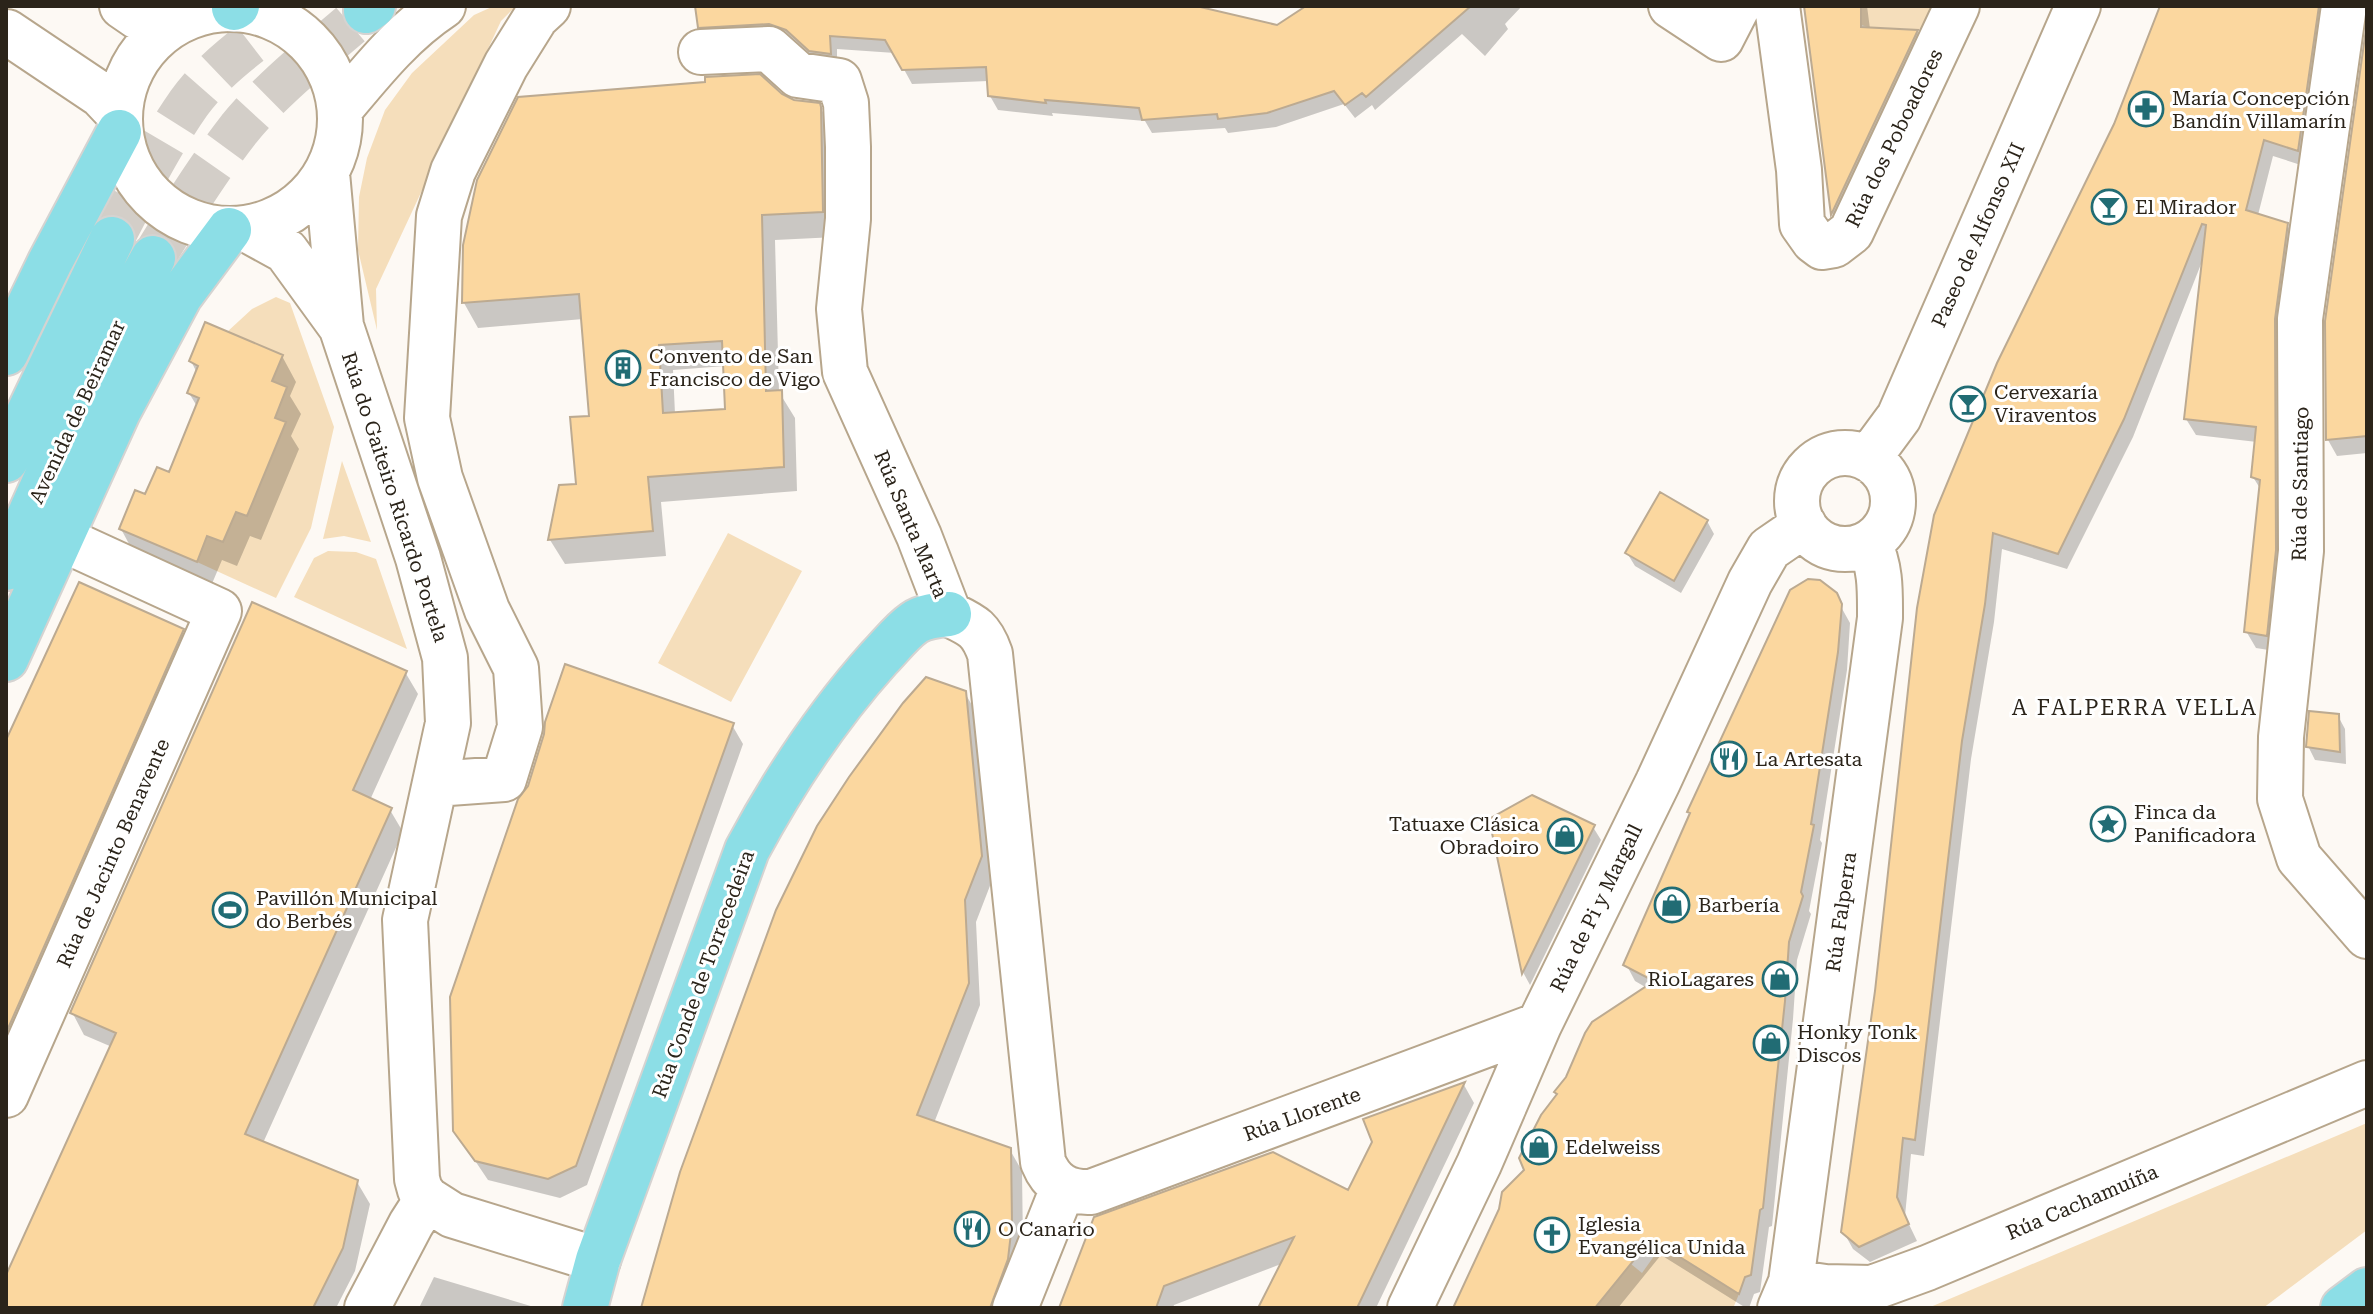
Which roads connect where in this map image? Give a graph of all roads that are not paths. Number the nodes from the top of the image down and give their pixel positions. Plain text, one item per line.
1 (31, 6) edge
2 (122, 6) edge
3 (443, 6) edge
4 (548, 6) edge
5 (1671, 6) edge
6 (1738, 6) edge
7 (1777, 6) edge
8 (1957, 6) edge
9 (2078, 6) edge
10 (2344, 6) edge
11 (235, 7) edge
12 (174, 23) junction
13 (6, 32) edge
14 (701, 52) dead end
15 (341, 108) junction
16 (119, 123) junction
17 (327, 173) junction
18 (238, 229) junction
19 (112, 239) tunnel mouth
20 (153, 258) tunnel mouth
21 (341, 326) junction
22 (6, 353) edge
23 (1868, 459) junction
24 (6, 460) edge
25 (1804, 525) junction
26 (60, 538) junction
27 (1869, 543) junction
28 (6, 568) edge
29 (949, 614) junction
30 (6, 659) edge
31 (435, 784) junction
32 (2367, 936) edge
33 (1539, 1025) junction
34 (2367, 1083) edge
35 (6, 1095) edge
36 (1063, 1188) junction
37 (427, 1199) junction
38 (598, 1260) junction
39 (2367, 1290) edge
40 (1785, 1295) edge
41 (367, 1308) edge
42 (585, 1308) edge
43 (1015, 1308) edge
44 (1410, 1308) edge
45 (2343, 1308) edge

1 - 13 street
2 - 12 street
3 - 15 street
4 - 31 street
5 - 6 street
7 - 8 street, Rúa dos Poboadores
9 - 23 street, Paseo de Alfonso XII
10 - 32 street, Rúa de Santiago
11 - 12 street
11 - 15 street
12 - 16 street
13 - 16 street
14 - 29 street, Rúa Santa Marta
15 - 17 street
16 - 18 street
16 - 22 main road
17 - 18 street
17 - 21 street, Rúa do Gaiteiro Ricardo Portela
18 - 21 street, Rúa do Gaiteiro Ricardo Portela
18 - 26 main road
19 - 24 main road
20 - 28 main road, Avenida de Beiramar
21 - 31 street, Rúa do Gaiteiro Ricardo Portela
23 - 25 street
23 - 27 street
25 - 27 street
25 - 33 street, Rúa de Pi y Margall
26 - 30 main road
26 - 35 street, Rúa de Jacinto Benavente
27 - 40 street, Rúa Falperra
29 - 36 street, Rúa Santa Marta
29 - 38 main road, Rúa Conde de Torrecedeira
31 - 37 street, Rúa do Gaiteiro Ricardo Portela
33 - 36 street, Rúa Llorente
33 - 44 street, Rúa de Pi y Margall
34 - 40 street, Rúa Cachamuíña
36 - 43 street
37 - 38 street
37 - 41 street
38 - 42 main road, Rúa Conde de Torrecedeira
39 - 45 main road

